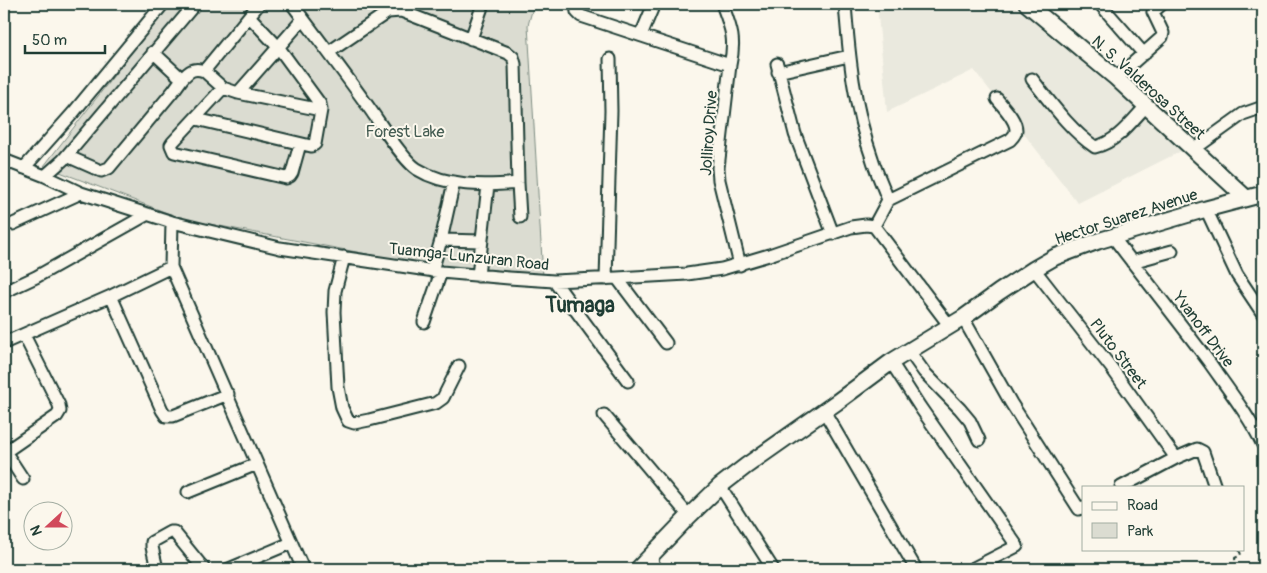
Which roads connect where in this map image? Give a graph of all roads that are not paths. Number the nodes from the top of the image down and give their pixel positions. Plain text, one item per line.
1 (162, 4) edge
2 (195, 4) edge
3 (259, 4) edge
4 (292, 4) edge
5 (483, 4) edge
6 (576, 4) edge
7 (654, 4) edge
8 (722, 4) edge
9 (845, 4) edge
10 (1027, 4) edge
11 (1100, 4) edge
12 (1162, 4) edge
13 (402, 7) edge
14 (249, 16) junction
15 (303, 19) junction
16 (641, 35) junction
17 (471, 39) junction
18 (279, 48) junction
19 (153, 52) junction
20 (329, 52) junction
21 (1144, 54) junction
22 (849, 56) junction
23 (610, 59) dead end
24 (730, 65) junction
25 (204, 71) junction
26 (182, 78) junction
27 (1116, 78) junction
28 (1032, 79) dead end
29 (223, 88) junction
30 (238, 93) junction
31 (998, 99) dead end
32 (1146, 106) junction
33 (1263, 107) edge
34 (321, 110) junction
35 (196, 119) junction
36 (300, 144) junction
37 (1193, 150) junction
38 (67, 156) junction
39 (4, 160) edge
40 (24, 168) junction
41 (45, 176) junction
42 (454, 182) junction
43 (518, 183) junction
44 (488, 185) junction
45 (81, 193) junction
46 (1263, 194) edge
47 (1246, 198) junction
48 (888, 200) junction
49 (1206, 209) junction
50 (148, 214) junction
51 (520, 217) dead end
52 (172, 222) junction
53 (13, 224) dead end
54 (874, 226) junction
55 (833, 234) junction
56 (1113, 237) junction
57 (441, 240) junction
58 (482, 241) junction
59 (1172, 251) dead end
60 (344, 257) junction
61 (1132, 262) junction
62 (740, 265) junction
63 (171, 267) junction
64 (1034, 269) junction
65 (437, 271) junction
66 (478, 276) junction
67 (612, 278) junction
68 (554, 281) junction
69 (4, 292) edge
70 (111, 296) junction
71 (1263, 314) edge
72 (424, 322) dead end
73 (956, 322) junction
74 (24, 335) junction
75 (4, 343) edge
76 (666, 343) dead end
77 (909, 351) junction
78 (891, 362) junction
79 (459, 366) dead end
80 (628, 381) dead end
81 (228, 394) junction
82 (824, 411) junction
83 (604, 414) dead end
84 (979, 440) dead end
85 (1263, 446) edge
86 (4, 451) edge
87 (1176, 458) junction
88 (257, 464) junction
89 (23, 479) dead end
90 (720, 486) junction
91 (1123, 486) edge
92 (1216, 486) edge
93 (188, 492) dead end
94 (1082, 507) edge
95 (689, 516) junction
96 (292, 543) junction
97 (653, 563) edge
98 (157, 569) edge
99 (204, 569) edge
100 (229, 569) edge
101 (303, 569) edge
102 (638, 569) edge
103 (773, 569) edge
104 (916, 569) edge
105 (972, 569) edge

1 - 40 street
2 - 19 street
3 - 14 street
4 - 15 street
5 - 17 street
6 - 16 street
7 - 16 street
8 - 24 street, Jolliroy Drive
9 - 22 street
10 - 27 main road, N. S. Valderosa Street
11 - 21 street
12 - 21 street
13 - 17 street
13 - 20 street
14 - 18 street
14 - 25 street
15 - 18 street
15 - 20 street
16 - 24 street
17 - 43 street
18 - 30 street
18 - 34 street
19 - 26 street
19 - 38 street
20 - 42 street
21 - 27 street
22 - 48 street
22 - 55 street
23 - 67 street
24 - 62 street, Jolliroy Drive
25 - 26 street
25 - 29 street
26 - 38 street
27 - 32 main road, N. S. Valderosa Street
28 - 32 street
29 - 30 street
29 - 35 street
30 - 34 street
31 - 48 street
32 - 37 main road, N. S. Valderosa Street
33 - 37 street
34 - 36 street
35 - 36 street
35 - 36 street
37 - 47 main road, N. S. Valderosa Street
38 - 41 street
39 - 40 street, Tuamga-Lunzuran Road
40 - 41 street, Tuamga-Lunzuran Road
41 - 45 street, Tuamga-Lunzuran Road
42 - 44 street
42 - 57 street
43 - 44 street
43 - 51 street
44 - 58 street
45 - 50 street, Tuamga-Lunzuran Road
45 - 53 street
46 - 47 main road, Hector Suarez Avenue
47 - 49 main road, Hector Suarez Avenue
48 - 54 street
49 - 56 main road, Hector Suarez Avenue
49 - 71 street
50 - 52 street, Tuamga-Lunzuran Road
50 - 69 street
52 - 60 street, Tuamga-Lunzuran Road
52 - 63 street
54 - 55 street, Tuamga-Lunzuran Road
54 - 73 street
55 - 62 street, Tuamga-Lunzuran Road
56 - 61 street, Yvanoff Drive
56 - 64 main road, Hector Suarez Avenue
57 - 58 street
57 - 65 street
58 - 66 street
59 - 61 street
60 - 65 street, Tuamga-Lunzuran Road
60 - 79 street
61 - 85 street, Yvanoff Drive
62 - 67 street, Tuamga-Lunzuran Road
63 - 70 street
63 - 81 street
64 - 73 main road, Hector Suarez Avenue
64 - 87 street, Pluto Street
65 - 66 street, Tuamga-Lunzuran Road
65 - 72 street
66 - 68 street, Tuamga-Lunzuran Road
67 - 68 street, Tuamga-Lunzuran Road
67 - 76 street
68 - 80 street
70 - 74 street
70 - 81 street
73 - 77 main road, Hector Suarez Avenue
73 - 94 street
74 - 75 street
74 - 86 street
77 - 78 main road, Hector Suarez Avenue
77 - 84 street
78 - 82 main road, Hector Suarez Avenue
78 - 105 street
81 - 88 street
82 - 90 main road, Hector Suarez Avenue
82 - 104 street
83 - 95 street
86 - 89 street
87 - 91 street
87 - 92 street
88 - 93 street
88 - 96 street
90 - 95 main road, Hector Suarez Avenue
90 - 103 street
95 - 97 main road, Hector Suarez Avenue
96 - 100 street
96 - 101 street
97 - 102 main road, Hector Suarez Avenue
98 - 99 street

